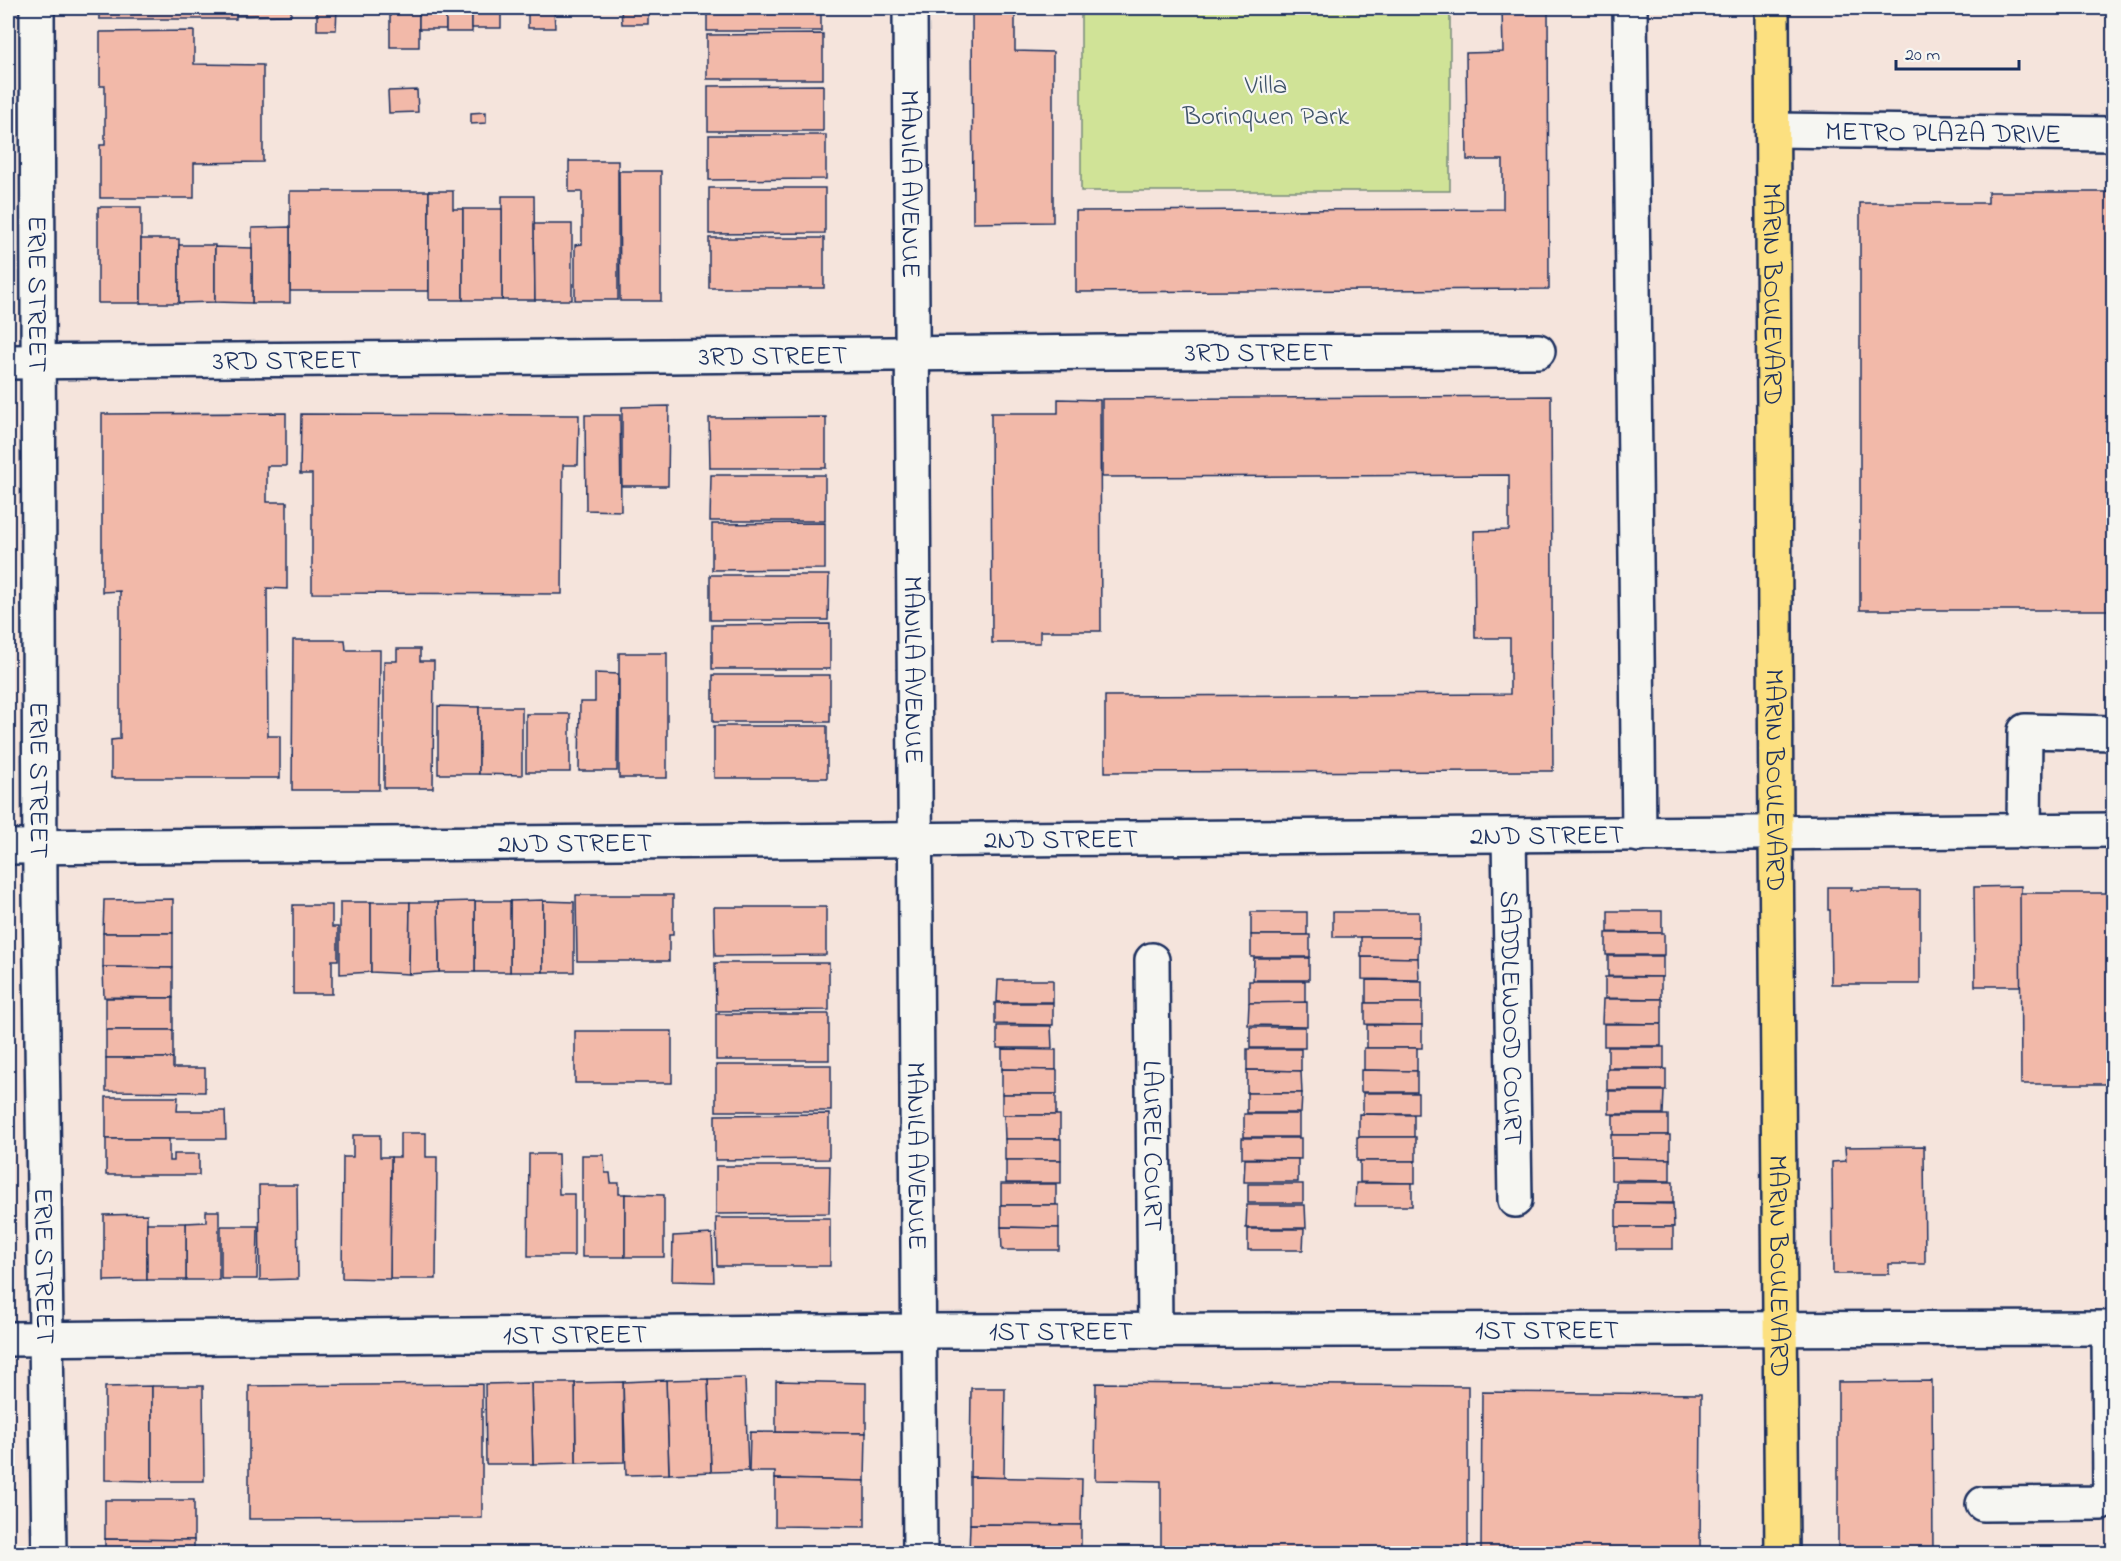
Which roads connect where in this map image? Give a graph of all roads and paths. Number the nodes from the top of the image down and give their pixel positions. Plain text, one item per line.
1 (37, 8) edge
2 (910, 8) edge
3 (1630, 8) edge
4 (1772, 8) edge
5 (1773, 130) junction
6 (2114, 134) edge
7 (1538, 351) dead end
8 (913, 355) junction
9 (23, 362) edge
10 (2114, 732) edge
11 (2114, 830) edge
12 (2024, 831) junction
13 (1776, 834) junction
14 (1640, 835) junction
15 (1509, 836) junction
16 (916, 841) junction
17 (40, 847) junction
18 (8, 848) edge
19 (1152, 960) dead end
20 (1515, 1200) dead end
21 (2111, 1328) edge
22 (1781, 1329) junction
23 (919, 1331) junction
24 (1155, 1331) junction
25 (8, 1339) edge
26 (47, 1339) junction
27 (1983, 1504) dead end
28 (49, 1554) edge
29 (920, 1554) edge
30 (1782, 1554) edge

1 - 9 street, ERIE STREET
2 - 8 street, MANILA AVENUE
3 - 14 street
4 - 5 main road, MARIN BOULEVARD
5 - 6 street, METRO PLAZA DRIVE
5 - 13 main road, MARIN BOULEVARD
7 - 8 street, 3RD STREET
8 - 9 street, 3RD STREET
8 - 16 street, MANILA AVENUE
9 - 17 street, ERIE STREET
10 - 12 street
11 - 12 street, 2ND STREET
12 - 13 street, 2ND STREET
13 - 14 street, 2ND STREET
13 - 22 main road, MARIN BOULEVARD
14 - 15 street, 2ND STREET
15 - 16 street, 2ND STREET
15 - 20 street, SADDLEWOOD COURT
16 - 17 street, 2ND STREET
16 - 23 street, MANILA AVENUE
17 - 18 street, 2ND STREET
17 - 26 street, ERIE STREET
19 - 24 street, LAUREL COURT
21 - 22 street, 1ST STREET
21 - 27 street
22 - 24 street, 1ST STREET
22 - 30 main road, MARIN BOULEVARD
23 - 24 street, 1ST STREET
23 - 26 street, 1ST STREET
23 - 29 street, MANILA AVENUE
25 - 26 street, 1ST STREET
26 - 28 street, ERIE STREET

